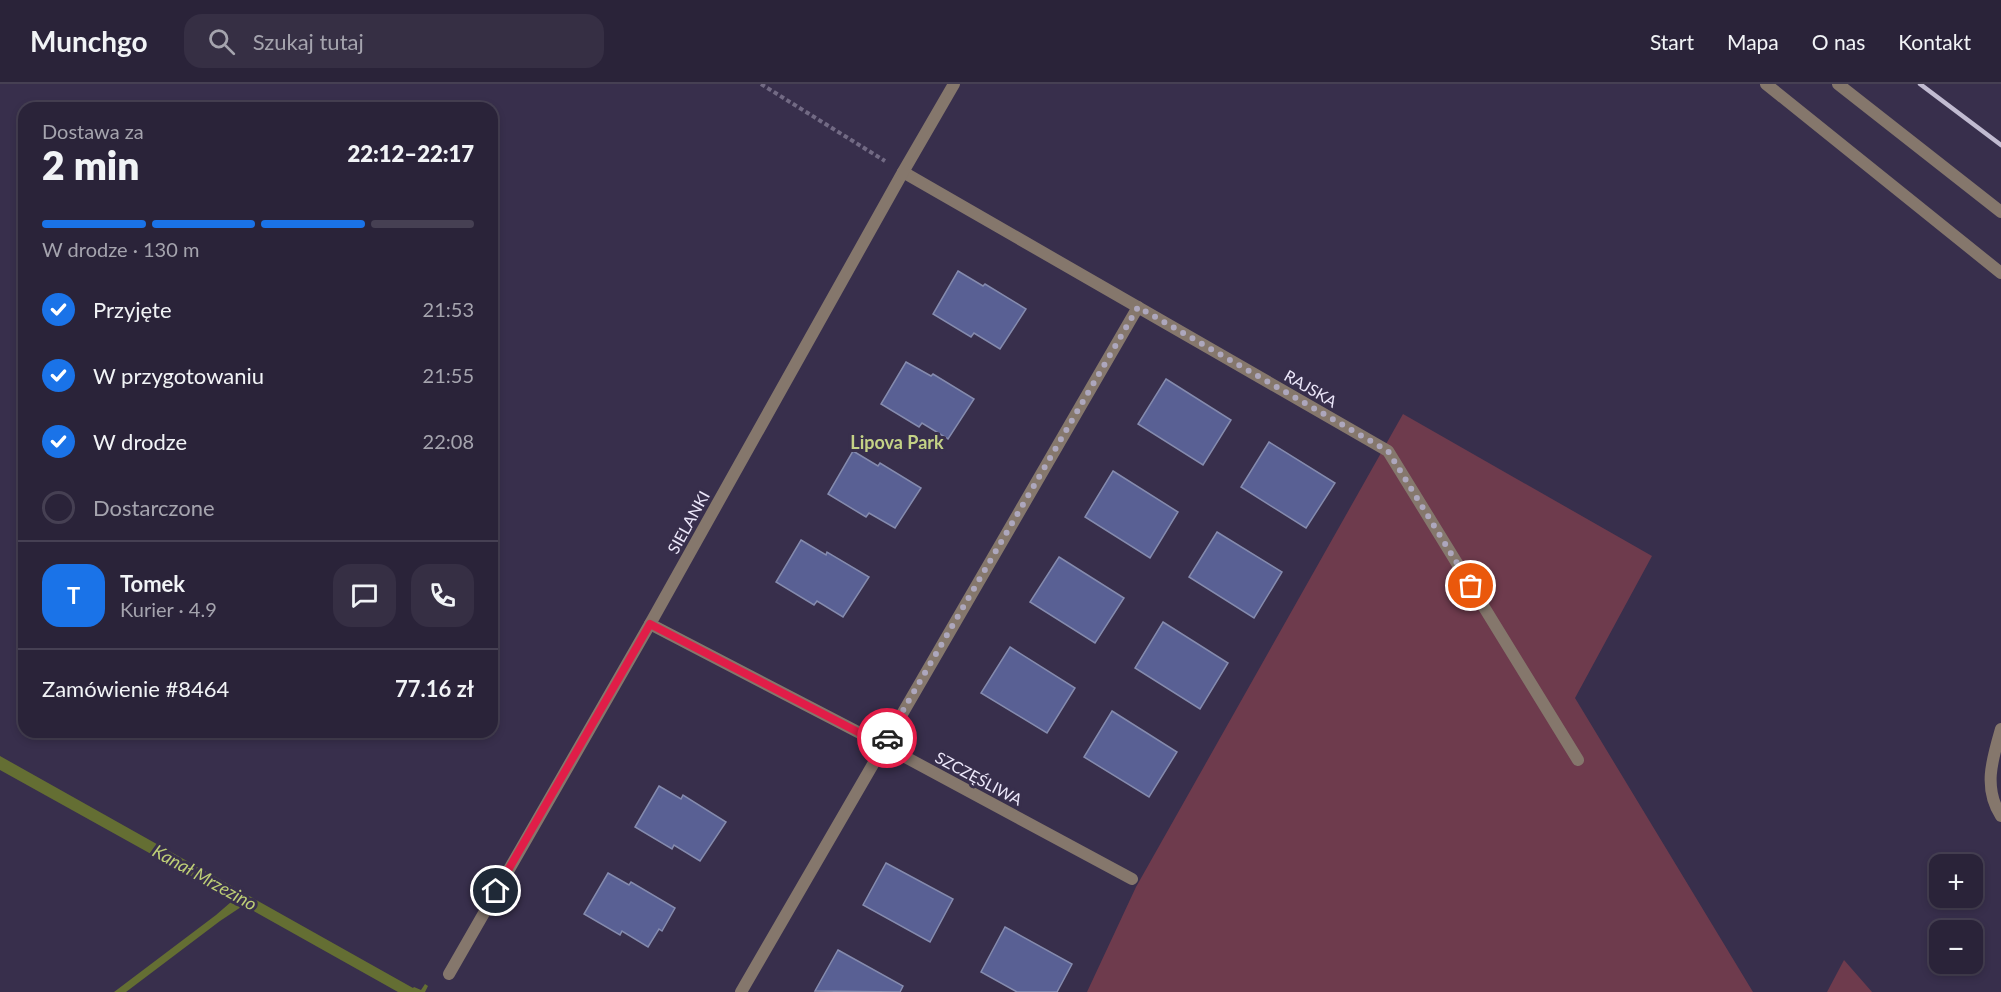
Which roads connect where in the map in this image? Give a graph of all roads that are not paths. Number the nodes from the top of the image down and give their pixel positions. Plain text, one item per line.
1 (954, 84) edge
2 (1766, 84) edge
3 (1838, 84) edge
4 (903, 172) junction
5 (2001, 212) edge
6 (2001, 273) edge
7 (1138, 307) junction
8 (650, 624) junction
9 (2001, 729) edge
10 (883, 745) junction
11 (1578, 760) dead end
12 (2001, 816) edge
13 (1132, 879) dead end
14 (449, 974) dead end
15 (741, 992) edge

1 - 4 street, SIELANKI
2 - 6 street
3 - 5 street
4 - 7 street, RAJSKA
4 - 8 street, SIELANKI
7 - 10 street
7 - 11 street, RAJSKA
8 - 10 street, SZCZĘŚLIWA
8 - 14 street, SIELANKI
9 - 12 street
10 - 13 street, SZCZĘŚLIWA
10 - 15 street

